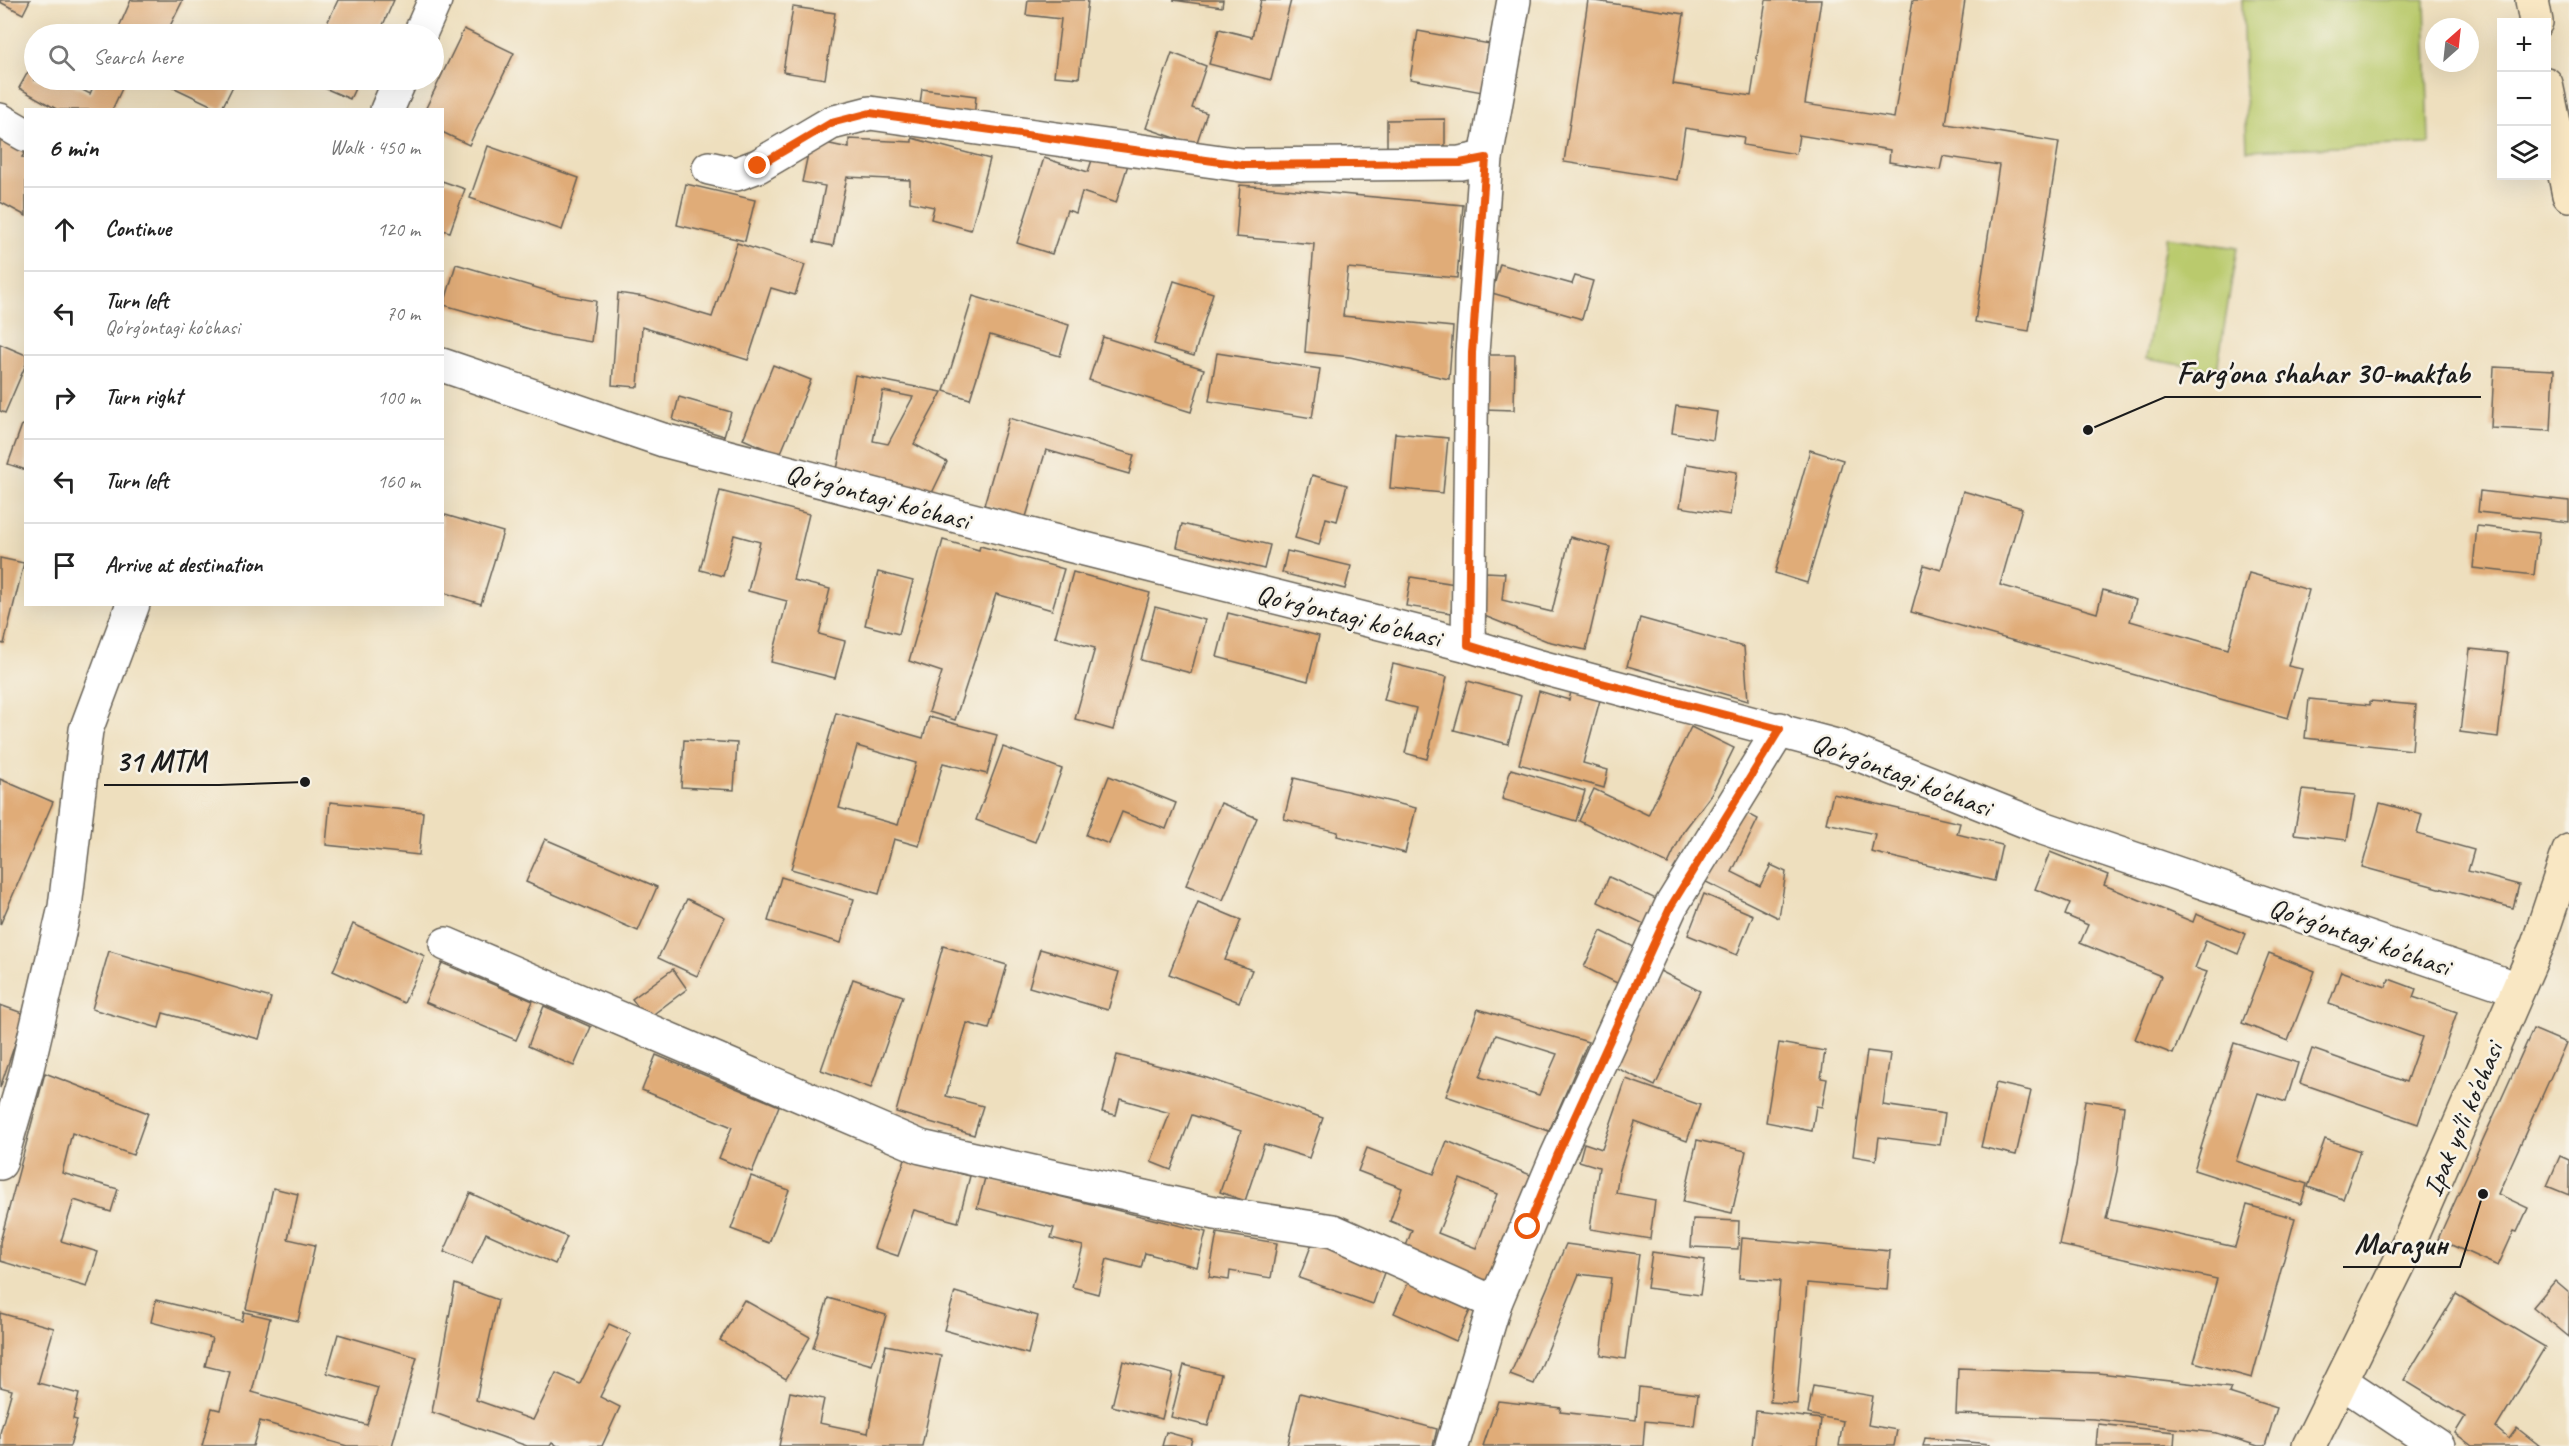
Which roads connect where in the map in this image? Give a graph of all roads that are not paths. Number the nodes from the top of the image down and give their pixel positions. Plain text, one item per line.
1 (435, 0) edge
2 (1514, 0) edge
3 (2532, 0) edge
4 (2535, 18) edge
5 (424, 24) edge
6 (396, 90) edge
7 (2551, 104) edge
8 (388, 108) edge
9 (0, 120) edge
10 (24, 134) edge
11 (1486, 158) junction
12 (709, 168) dead end
13 (2569, 195) edge
14 (444, 366) edge
15 (131, 606) edge
16 (1468, 645) junction
17 (1780, 729) junction
18 (2569, 851) edge
19 (446, 944) dead end
20 (2518, 989) junction
21 (0, 1163) edge
22 (1495, 1303) junction
23 (2342, 1382) junction
24 (1452, 1446) edge
25 (2309, 1446) edge
26 (2438, 1446) edge

1 - 5 street
2 - 11 street
3 - 4 main road
6 - 8 street
7 - 13 main road
9 - 10 street
11 - 12 street
11 - 16 street
14 - 16 street, Qo'rg'ontagi ko'chasi
15 - 21 street
16 - 17 street, Qo'rg'ontagi ko'chasi
17 - 20 street, Qo'rg'ontagi ko'chasi
17 - 22 street
18 - 20 main road, Ipak yo'li ko'chasi
19 - 22 street
20 - 23 main road, Ipak yo'li ko'chasi
22 - 24 street
23 - 25 main road, Ipak yo'li ko'chasi
23 - 26 street

